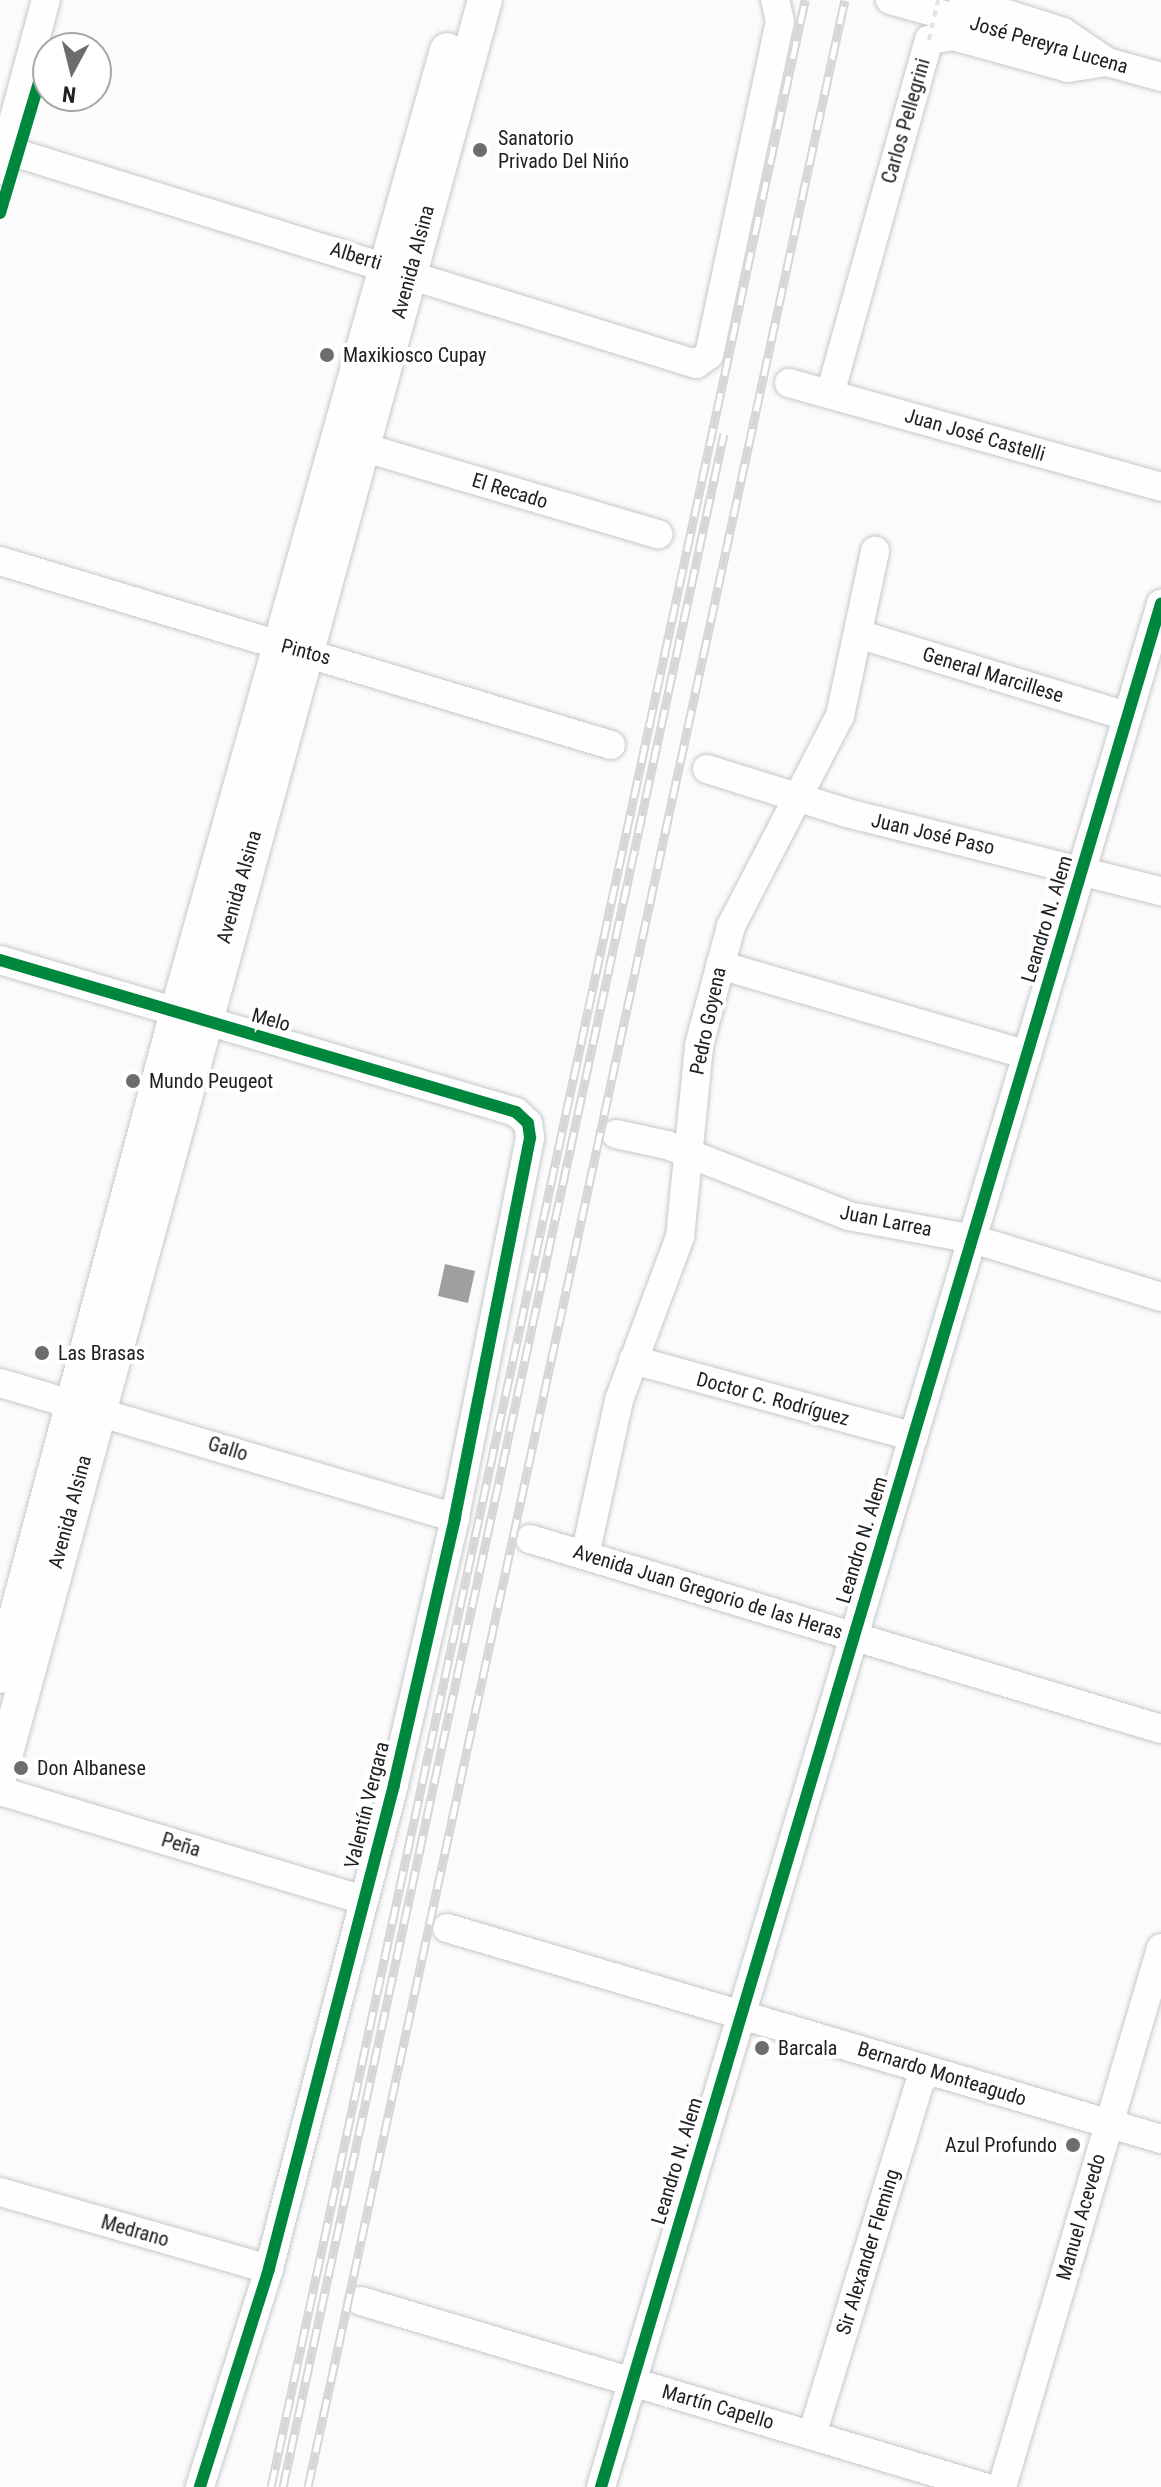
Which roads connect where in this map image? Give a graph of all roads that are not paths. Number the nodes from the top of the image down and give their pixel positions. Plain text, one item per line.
1 (46, 0) edge
2 (461, 0) edge
3 (485, 0) edge
4 (775, 0) edge
5 (890, 0) edge
6 (963, 0) edge
7 (1107, 62) junction
8 (1161, 77) edge
9 (2, 156) edge
10 (398, 269) junction
11 (789, 383) dead end
12 (830, 394) junction
13 (362, 447) junction
14 (1161, 487) edge
15 (658, 534) dead end
16 (875, 551) dead end
17 (0, 561) edge
18 (1161, 604) edge
19 (858, 634) junction
20 (294, 648) junction
21 (1127, 716) junction
22 (611, 745) dead end
23 (707, 769) dead end
24 (796, 799) junction
25 (1083, 869) junction
26 (1161, 891) edge
27 (0, 960) edge
28 (720, 965) junction
29 (189, 1016) junction
30 (1027, 1055) junction
31 (528, 1123) joint
32 (616, 1134) dead end
33 (689, 1154) junction
34 (973, 1239) junction
35 (1161, 1297) edge
36 (633, 1360) junction
37 (0, 1383) edge
38 (85, 1407) junction
39 (914, 1437) junction
40 (455, 1518) junction
41 (530, 1539) dead end
42 (585, 1555) junction
43 (854, 1636) junction
44 (0, 1676) edge
45 (1161, 1729) edge
46 (0, 1775) edge
47 (0, 1791) edge
48 (363, 1900) junction
49 (447, 1928) dead end
50 (1161, 1948) edge
51 (742, 2013) junction
52 (924, 2069) junction
53 (1109, 2124) junction
54 (1161, 2139) edge
55 (0, 2192) edge
56 (269, 2269) junction
57 (361, 2301) dead end
58 (633, 2382) junction
59 (812, 2435) junction
60 (200, 2487) edge
61 (601, 2487) edge
62 (984, 2487) edge
63 (1002, 2487) edge

1 - 9 street
2 - 10 main road, Avenida Alsina
3 - 10 main road, Avenida Alsina
4 - 10 street, Alberti
5 - 7 street, José Pereyra Lucena
6 - 7 street
7 - 8 street, José Pereyra Lucena
7 - 12 street, Carlos Pellegrini
9 - 10 street, Alberti
10 - 13 main road, Avenida Alsina
10 - 20 main road, Avenida Alsina
11 - 12 street, Juan José Castelli
12 - 14 street, Juan José Castelli
13 - 15 street, El Recado
13 - 20 main road, Avenida Alsina
16 - 19 street, Pedro Goyena
17 - 20 street, Pintos
18 - 21 street, Leandro N. Alem
19 - 21 street, General Marcillese
19 - 24 street, Pedro Goyena
20 - 22 street, Pintos
20 - 29 main road, Avenida Alsina
21 - 25 street, Leandro N. Alem
23 - 24 street, Juan José Paso
24 - 25 street, Juan José Paso
24 - 28 street, Pedro Goyena
25 - 26 street, Juan José Paso
25 - 30 street, Leandro N. Alem
27 - 29 street, Melo
28 - 30 street
28 - 33 street, Pedro Goyena
29 - 31 street, Melo
29 - 38 main road, Avenida Alsina
30 - 34 street, Leandro N. Alem
31 - 40 street, Valentín Vergara
32 - 33 street, Juan Larrea
33 - 34 street, Juan Larrea
33 - 36 street, Pedro Goyena
34 - 35 street, Juan Larrea
34 - 39 street, Leandro N. Alem
36 - 39 street, Doctor C. Rodríguez
36 - 42 street, Pedro Goyena
37 - 38 street, Gallo
38 - 40 street, Gallo
38 - 44 main road, Avenida Alsina
38 - 46 main road, Avenida Alsina
39 - 43 street, Leandro N. Alem
40 - 48 street, Valentín Vergara
41 - 42 street, Avenida Juan Gregorio de las Heras
42 - 43 street, Avenida Juan Gregorio de las Heras
43 - 45 street, Avenida Juan Gregorio de las Heras
43 - 51 street, Leandro N. Alem
47 - 48 street, Peña
48 - 56 street, Valentín Vergara
49 - 51 street, Bernardo Monteagudo
50 - 53 street, Manuel Acevedo
51 - 52 street, Bernardo Monteagudo
51 - 58 street, Leandro N. Alem
52 - 53 street, Bernardo Monteagudo
52 - 59 street, Sir Alexander Fleming
53 - 54 street, Bernardo Monteagudo
53 - 63 street, Manuel Acevedo
55 - 56 street, Medrano
56 - 60 street, Valentín Vergara
57 - 58 street, Martín Capello
58 - 59 street, Martín Capello
58 - 61 street, Leandro N. Alem
59 - 62 street, Martín Capello

